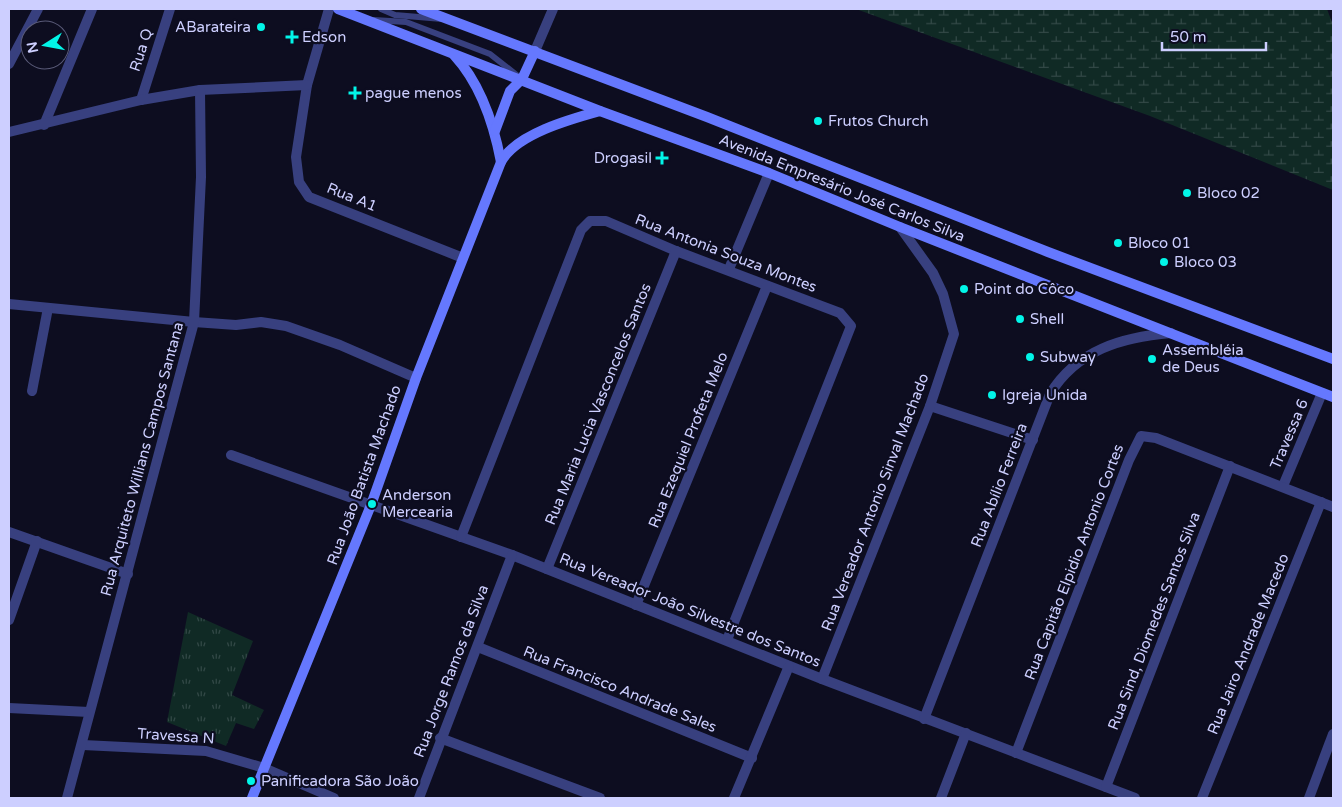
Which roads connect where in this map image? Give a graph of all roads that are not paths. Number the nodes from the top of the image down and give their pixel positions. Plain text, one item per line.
1 (38, 9) edge
2 (92, 9) edge
3 (170, 9) edge
4 (329, 9) edge
5 (338, 9) edge
6 (381, 9) edge
7 (421, 9) edge
8 (553, 9) edge
9 (448, 19) junction
10 (368, 20) junction
11 (451, 51) junction
12 (535, 52) junction
13 (9, 64) edge
14 (522, 79) junction
15 (306, 86) junction
16 (200, 90) junction
17 (141, 100) junction
18 (600, 110) junction
19 (44, 126) junction
20 (495, 131) junction
21 (9, 132) edge
22 (501, 162) junction
23 (769, 173) junction
24 (900, 228) junction
25 (676, 251) junction
26 (463, 258) junction
27 (729, 269) junction
28 (767, 286) junction
29 (9, 304) edge
30 (48, 308) junction
31 (194, 322) junction
32 (1171, 333) junction
33 (1333, 359) edge
34 (416, 378) junction
35 (32, 391) dead end
36 (1322, 393) junction
37 (1333, 398) edge
38 (930, 406) junction
39 (1033, 440) junction
40 (231, 455) dead end
41 (1230, 466) junction
42 (1283, 486) junction
43 (1321, 502) junction
44 (371, 505) junction
45 (1333, 507) edge
46 (9, 532) edge
47 (461, 537) junction
48 (37, 541) junction
49 (512, 555) junction
50 (547, 569) junction
51 (128, 574) junction
52 (636, 606) junction
53 (9, 620) edge
54 (726, 640) junction
55 (478, 647) junction
56 (789, 666) junction
57 (822, 679) junction
58 (9, 708) edge
59 (89, 712) junction
60 (924, 719) junction
61 (966, 733) junction
62 (1333, 734) edge
63 (440, 738) junction
64 (83, 745) junction
65 (1016, 753) junction
66 (752, 758) junction
67 (264, 768) junction
68 (1106, 787) junction
69 (68, 798) edge
70 (252, 798) edge
71 (334, 798) edge
72 (419, 798) edge
73 (600, 798) edge
74 (734, 798) edge
75 (941, 798) edge
76 (1135, 798) edge
77 (1202, 798) edge
78 (1309, 798) edge

1 - 13 street
2 - 19 street
3 - 17 street, Rua Q
4 - 15 street
5 - 10 main road, Avenida Empresário José Carlos Silva
6 - 9 lane
7 - 9 main road, Avenida Empresário José Carlos Silva
8 - 12 street
9 - 12 main road, Avenida Empresário José Carlos Silva
10 - 11 main road, Avenida Empresário José Carlos Silva
10 - 14 lane
11 - 14 main road, Avenida Empresário José Carlos Silva
11 - 20 main road
12 - 14 main road
12 - 33 main road, Avenida Empresário José Carlos Silva
14 - 18 main road, Avenida Empresário José Carlos Silva
14 - 20 main road
15 - 16 street
15 - 26 street, Rua A1
16 - 17 street
16 - 31 street, Rua Arquiteto Willians Campos Santana
17 - 19 street
18 - 22 main road, Rua João Batista Machado
18 - 23 main road, Avenida Empresário José Carlos Silva
19 - 21 street
20 - 22 main road
22 - 26 main road, Rua João Batista Machado
23 - 24 main road, Avenida Empresário José Carlos Silva
23 - 27 street
24 - 32 main road, Avenida Empresário José Carlos Silva
24 - 38 street, Rua Vereador Antonio Sinval Machado
25 - 27 street, Rua Antonia Souza Montes
25 - 47 street, Rua Antonia Souza Montes
25 - 50 street, Rua Maria Lucia Vasconcelos Santos
26 - 34 main road, Rua João Batista Machado
27 - 28 street, Rua Antonia Souza Montes
28 - 52 street, Rua Ezequiel Profeta Melo
28 - 54 street, Rua Antonia Souza Montes
29 - 30 street
30 - 31 street
30 - 35 street
31 - 34 street
31 - 51 street, Rua Arquiteto Willians Campos Santana
32 - 36 main road, Avenida Empresário José Carlos Silva
32 - 39 street, Rua Abílio Ferreira
34 - 44 main road, Rua João Batista Machado
36 - 37 main road, Avenida Empresário José Carlos Silva
36 - 42 street, Travessa 6
38 - 39 street
38 - 57 street, Rua Vereador Antonio Sinval Machado
39 - 60 street, Rua Abílio Ferreira
40 - 44 street, Rua Vereador João Silvestre dos Santos
41 - 42 street, Rua Capitão Elpidio Antonio Cortes
41 - 65 street, Rua Capitão Elpidio Antonio Cortes
41 - 68 street, Rua Sind, Diomedes Santos Silva
42 - 43 street, Rua Capitão Elpidio Antonio Cortes
43 - 45 street, Rua Capitão Elpidio Antonio Cortes
43 - 77 street, Rua Jairo Andrade Macedo
44 - 47 street, Rua Vereador João Silvestre dos Santos
44 - 67 main road, Rua João Batista Machado
46 - 48 street
47 - 49 street, Rua Vereador João Silvestre dos Santos
48 - 51 street
48 - 53 street
49 - 50 street, Rua Vereador João Silvestre dos Santos
49 - 55 street, Rua Jorge Ramos da Silva
50 - 52 street, Rua Vereador João Silvestre dos Santos
51 - 59 street, Rua Arquiteto Willians Campos Santana
52 - 54 street, Rua Vereador João Silvestre dos Santos
54 - 56 street, Rua Vereador João Silvestre dos Santos
55 - 63 street, Rua Jorge Ramos da Silva
55 - 66 street, Rua Francisco Andrade Sales
56 - 57 street, Rua Vereador João Silvestre dos Santos
56 - 66 street
57 - 60 street, Rua Vereador João Silvestre dos Santos
58 - 59 street
59 - 64 street, Rua Arquiteto Willians Campos Santana
60 - 61 street, Rua Vereador João Silvestre dos Santos
61 - 65 street, Rua Vereador João Silvestre dos Santos
61 - 75 street
62 - 78 street
63 - 72 street, Rua Jorge Ramos da Silva
63 - 73 street
64 - 67 street, Travessa N
64 - 69 street, Rua Arquiteto Willians Campos Santana
65 - 68 street, Rua Vereador João Silvestre dos Santos
66 - 74 street
67 - 70 main road, Rua João Batista Machado
67 - 71 street, Travessa N
68 - 76 street, Rua Vereador João Silvestre dos Santos

